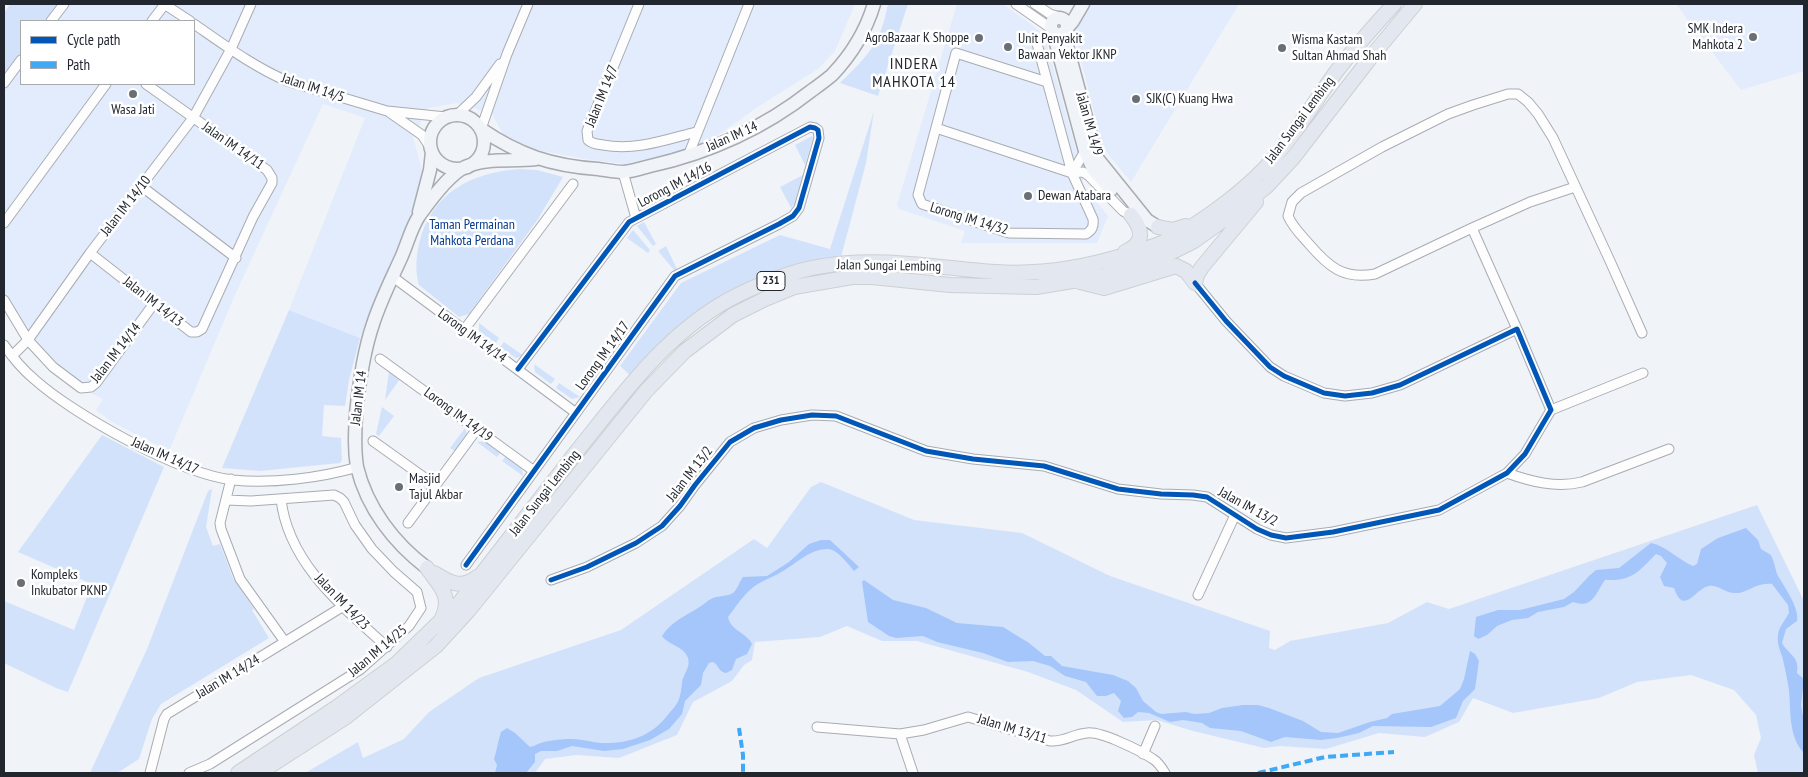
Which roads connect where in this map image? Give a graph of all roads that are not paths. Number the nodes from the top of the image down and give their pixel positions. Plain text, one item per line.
1 (64, 4) edge
2 (164, 4) edge
3 (251, 4) edge
4 (528, 4) edge
5 (640, 4) edge
6 (749, 4) edge
7 (874, 4) edge
8 (1016, 4) edge
9 (1035, 4) edge
10 (1073, 4) edge
11 (1083, 4) edge
12 (1394, 4) edge
13 (1415, 4) edge
14 (1060, 17) junction
15 (52, 20) edge
16 (153, 20) edge
17 (188, 20) edge
18 (195, 25) edge
19 (1059, 30) junction
20 (1036, 40) dead end
21 (231, 49) junction
22 (507, 54) junction
23 (20, 61) edge
24 (1047, 82) junction
25 (4, 83) edge
26 (105, 85) edge
27 (147, 85) edge
28 (386, 111) junction
29 (452, 116) junction
30 (192, 118) junction
31 (817, 128) joint
32 (936, 128) junction
33 (481, 129) junction
34 (696, 132) junction
35 (431, 150) junction
36 (1085, 151) junction
37 (688, 156) junction
38 (536, 158) junction
39 (464, 168) junction
40 (624, 172) junction
41 (1072, 173) junction
42 (573, 184) dead end
43 (141, 186) junction
44 (1267, 186) junction
45 (1575, 187) junction
46 (420, 215) junction
47 (1131, 215) junction
48 (636, 218) junction
49 (4, 222) edge
50 (1195, 223) junction
51 (1158, 227) joint
52 (1472, 228) junction
53 (90, 253) junction
54 (236, 258) junction
55 (1092, 265) junction
56 (393, 277) junction
57 (1079, 282) junction
58 (1196, 283) junction
59 (4, 300) edge
60 (155, 302) junction
61 (1517, 329) junction
62 (464, 330) junction
63 (1642, 333) dead end
64 (28, 340) junction
65 (4, 345) edge
66 (12, 356) junction
67 (380, 359) dead end
68 (518, 369) junction
69 (1643, 373) dead end
70 (1551, 410) junction
71 (576, 413) junction
72 (477, 429) junction
73 (373, 441) dead end
74 (1669, 449) dead end
75 (358, 467) junction
76 (534, 471) junction
77 (1507, 473) junction
78 (231, 480) junction
79 (436, 486) junction
80 (281, 498) junction
81 (226, 500) junction
82 (1235, 515) junction
83 (408, 523) dead end
84 (466, 565) dead end
85 (427, 568) junction
86 (482, 574) junction
87 (552, 580) dead end
88 (1198, 595) dead end
89 (342, 606) junction
90 (438, 625) junction
91 (285, 642) junction
92 (387, 647) junction
93 (1155, 726) dead end
94 (817, 727) dead end
95 (900, 734) junction
96 (1143, 754) junction
97 (150, 773) edge
98 (189, 773) edge
99 (238, 773) edge
100 (259, 773) edge
101 (913, 773) edge
102 (1165, 773) edge

1 - 15 street
2 - 16 street
2 - 17 street
3 - 21 street
4 - 22 street
5 - 34 street, Jalan IM 14/7
6 - 34 street
7 - 37 street, Jalan IM 14
8 - 19 street
9 - 14 street
10 - 14 street
11 - 19 street
12 - 50 main road, Jalan Sungai Lembing / 231
13 - 44 main road, Jalan Sungai Lembing / 231
14 - 19 street
18 - 21 street, Jalan IM 14/5
19 - 36 street, Jalan IM 14/9
19 - 51 street, Jalan IM 14/9
20 - 24 street
21 - 28 street, Jalan IM 14/5
21 - 30 street, Jalan IM 14/10
22 - 29 street
22 - 33 street
23 - 25 street
24 - 32 street
24 - 41 street
26 - 49 street
27 - 30 street
28 - 29 street
28 - 35 street
29 - 33 street
29 - 35 street
30 - 43 street, Jalan IM 14/10
30 - 54 street, Jalan IM 14/11
31 - 48 street, Lorong IM 14/16
31 - 71 street, Lorong IM 14/17
32 - 41 street
32 - 41 street, Lorong IM 14/32
33 - 38 street
33 - 39 street
34 - 37 street
35 - 39 street
35 - 46 street
36 - 41 street
36 - 47 street, Jalan IM 14/9
37 - 40 street, Jalan IM 14
38 - 39 street
38 - 40 street, Jalan IM 14
39 - 46 street
40 - 48 street
41 - 47 street
42 - 62 street
43 - 53 street, Jalan IM 14/10
43 - 54 street
44 - 57 main road, Jalan Sungai Lembing / 231
44 - 58 main road
45 - 52 street
45 - 52 street
45 - 63 street
46 - 56 street, Jalan IM 14
47 - 55 main road
48 - 68 street, Lorong IM 14/16
50 - 51 main road
50 - 55 main road, Jalan Sungai Lembing / 231
52 - 61 street
53 - 60 street, Jalan IM 14/13
53 - 64 street, Jalan IM 14/10
54 - 60 street, Jalan IM 14/13
55 - 86 main road, Jalan Sungai Lembing / 231
56 - 62 street, Lorong IM 14/14
56 - 75 street, Jalan IM 14
57 - 58 main road
57 - 100 main road, Jalan Sungai Lembing / 231
58 - 61 street
59 - 64 street, Jalan IM 14/14
60 - 64 street, Jalan IM 14/14
61 - 70 street
62 - 68 street, Lorong IM 14/14
64 - 66 street, Jalan IM 14/10
65 - 66 street, Jalan IM 14/17
66 - 78 street, Jalan IM 14/17
67 - 72 street, Lorong IM 14/19
68 - 71 street, Lorong IM 14/14
69 - 70 street
70 - 77 street, Jalan IM 13/2
71 - 76 street, Lorong IM 14/17
72 - 76 street, Lorong IM 14/19
72 - 79 street
73 - 79 street
74 - 77 street
75 - 78 street, Jalan IM 14/17
75 - 85 street, Jalan IM 14
76 - 84 street, Lorong IM 14/17
77 - 82 street, Jalan IM 13/2
78 - 81 street
79 - 83 street
80 - 81 street
80 - 89 street, Jalan IM 14/23
80 - 92 street, Jalan IM 14/25
81 - 91 street
82 - 87 street, Jalan IM 13/2
82 - 88 street
85 - 86 main road
85 - 90 main road
86 - 90 main road, Jalan Sungai Lembing / 231
89 - 91 street, Jalan IM 14/24
89 - 92 street, Jalan IM 14/23
90 - 99 main road, Jalan Sungai Lembing / 231
91 - 97 street, Jalan IM 14/24
92 - 98 street, Jalan IM 14/25
93 - 96 street
94 - 95 street, Jalan IM 13/11
95 - 96 street, Jalan IM 13/11
95 - 101 street
96 - 102 street, Jalan IM 13/11

